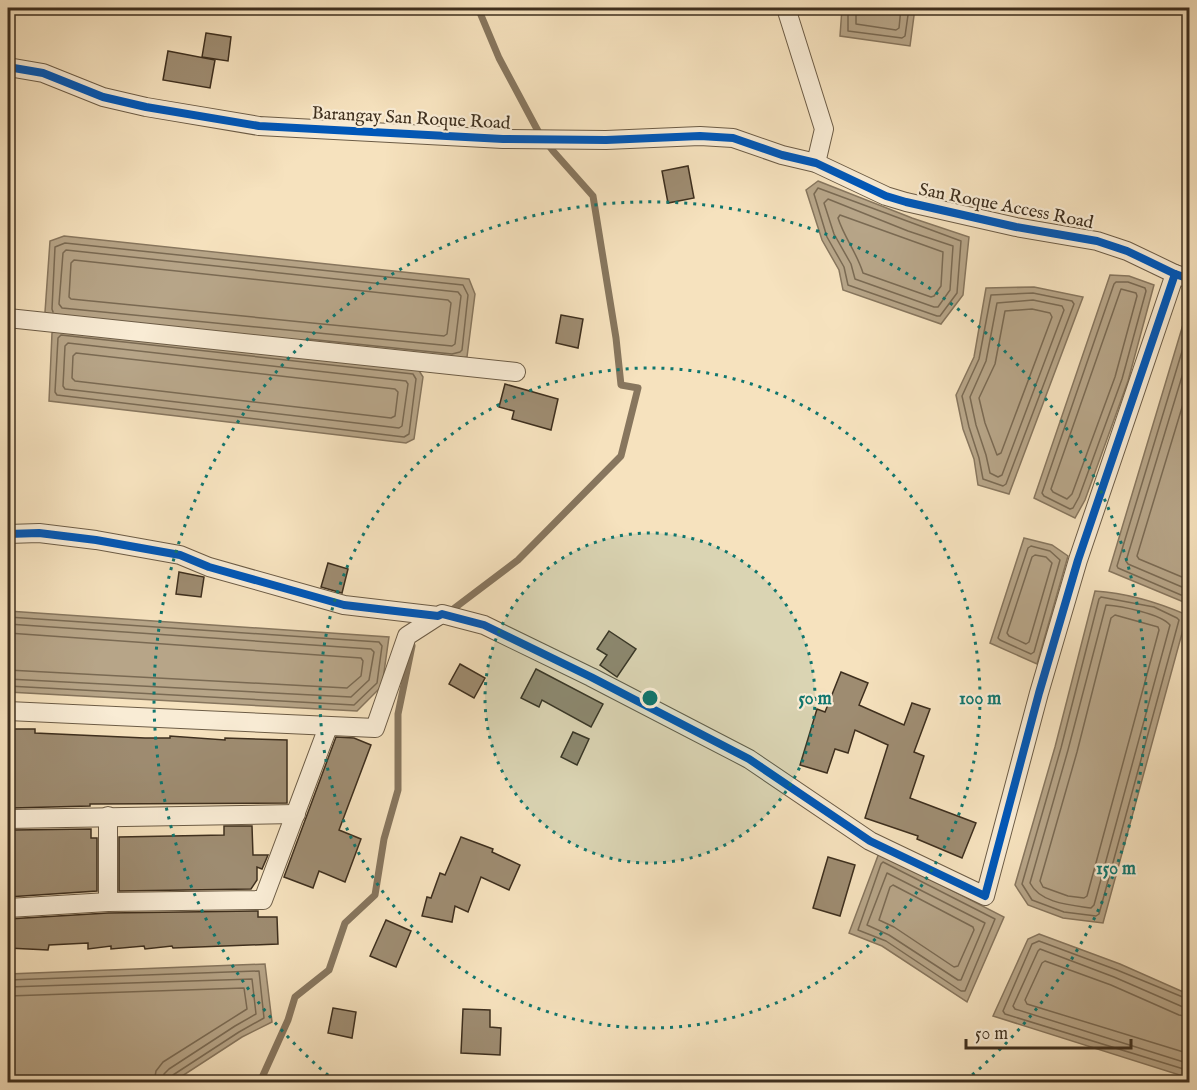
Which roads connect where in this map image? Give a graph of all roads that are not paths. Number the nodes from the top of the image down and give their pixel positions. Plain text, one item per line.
1 (786, 8) edge
2 (8, 67) edge
3 (816, 164) junction
4 (1182, 277) edge
5 (8, 318) edge
6 (516, 372) dead end
7 (8, 534) edge
8 (438, 616) junction
9 (8, 711) edge
10 (328, 727) junction
11 (296, 814) junction
12 (108, 816) junction
13 (8, 819) edge
14 (108, 902) junction
15 (8, 908) edge

1 - 3 street
2 - 3 street, Barangay San Roque Road
3 - 4 street, San Roque Access Road
4 - 8 street
5 - 6 street
7 - 8 street
8 - 10 street
9 - 10 street
10 - 11 street
11 - 12 street
11 - 14 street
12 - 13 street
12 - 14 street
14 - 15 street

